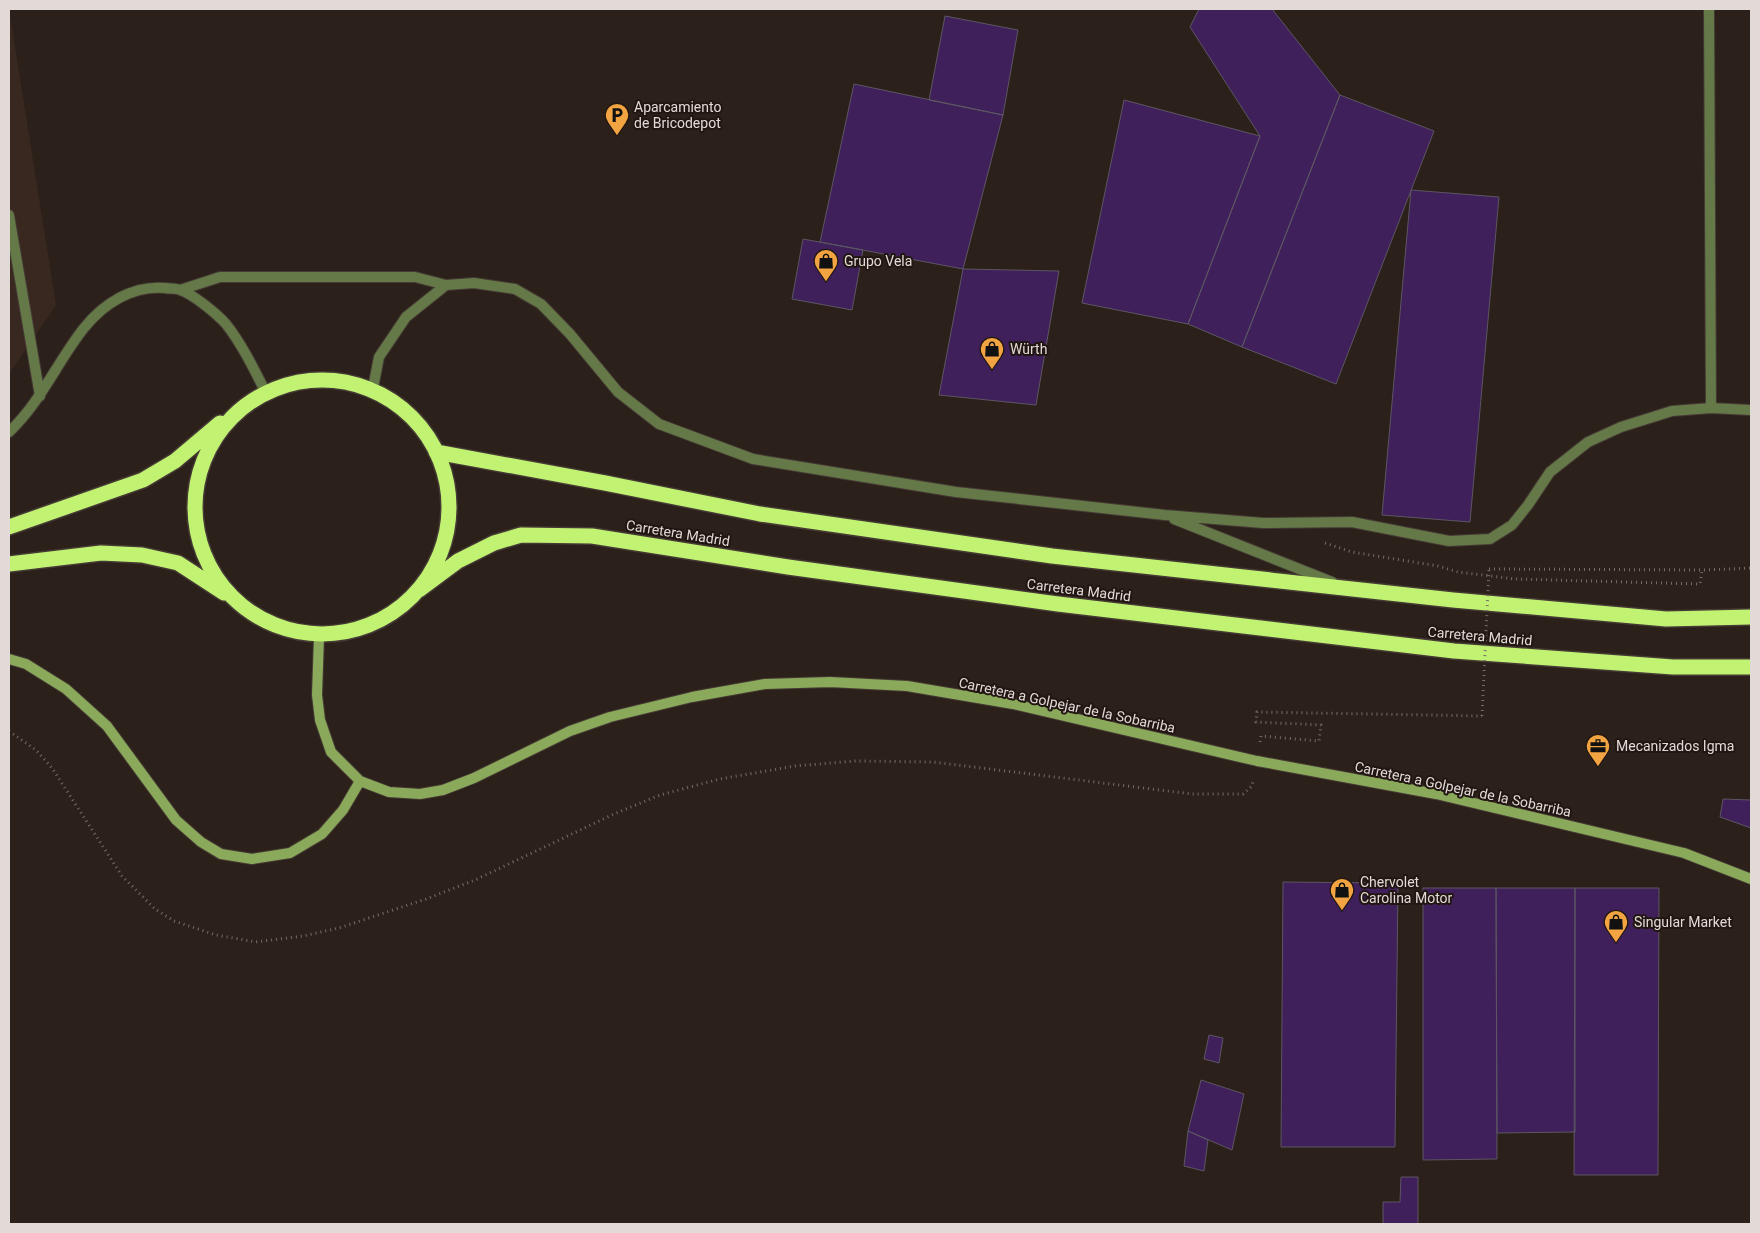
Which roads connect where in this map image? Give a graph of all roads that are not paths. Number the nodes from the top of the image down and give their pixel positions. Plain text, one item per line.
1 (1709, 9) edge
2 (9, 215) edge
3 (446, 286) junction
4 (180, 290) junction
5 (373, 388) junction
6 (264, 389) junction
7 (40, 396) junction
8 (1711, 408) junction
9 (1751, 410) edge
10 (227, 417) junction
11 (9, 432) edge
12 (436, 452) junction
13 (1165, 515) junction
14 (9, 526) edge
15 (9, 564) edge
16 (1349, 589) junction
17 (418, 590) junction
18 (231, 598) junction
19 (1751, 617) edge
20 (320, 637) junction
21 (9, 659) edge
22 (1751, 667) edge
23 (360, 781) junction
24 (1751, 879) edge

1 - 8 lane
2 - 7 lane
3 - 4 lane
3 - 5 lane
3 - 13 lane
4 - 6 lane
4 - 7 lane
5 - 6 highway
5 - 12 highway
6 - 10 highway
7 - 11 lane
8 - 9 lane
8 - 13 lane
10 - 14 highway
10 - 18 highway
12 - 16 highway
12 - 17 highway
13 - 16 lane
15 - 18 highway
16 - 19 highway
17 - 20 highway
17 - 22 highway, Carretera Madrid
18 - 20 highway
20 - 23 street, Carretera a Golpejar de la Sobarriba
21 - 23 street
23 - 24 street, Carretera a Golpejar de la Sobarriba

